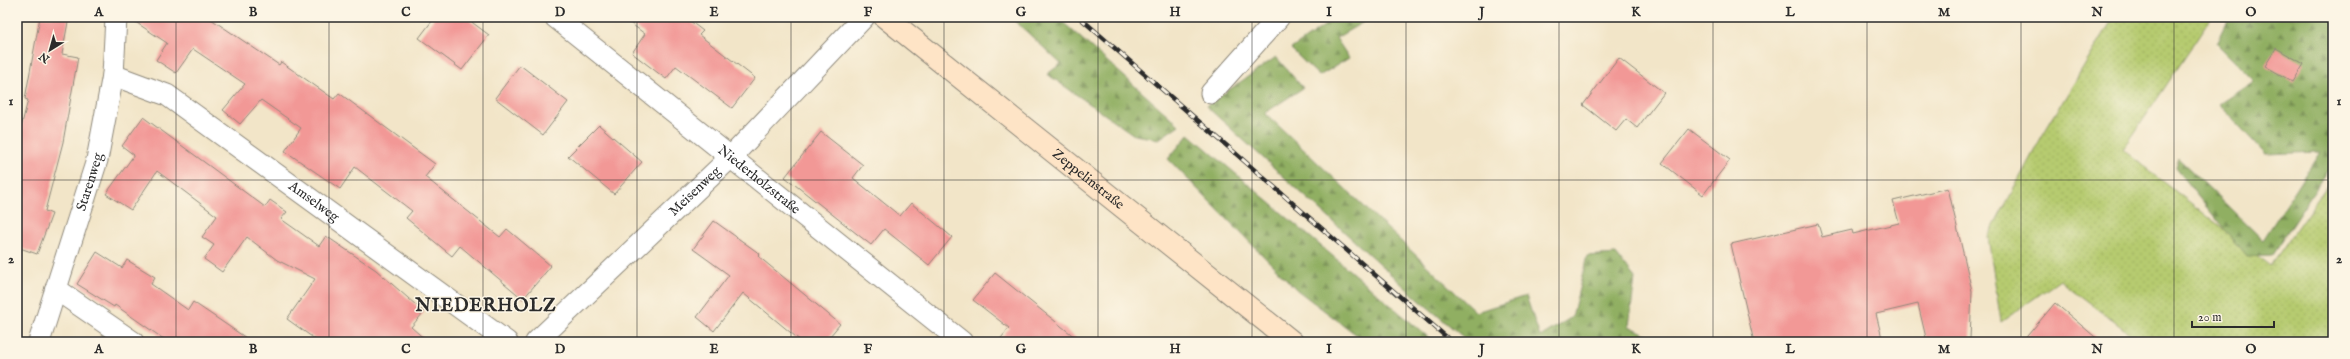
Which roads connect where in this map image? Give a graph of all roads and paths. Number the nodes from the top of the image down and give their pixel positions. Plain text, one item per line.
1 (116, 17) edge
2 (555, 17) edge
3 (864, 17) edge
4 (885, 17) edge
5 (1279, 17) edge
6 (113, 76) junction
7 (1210, 93) dead end
8 (732, 156) junction
9 (56, 289) junction
10 (39, 342) edge
11 (133, 342) edge
12 (507, 342) edge
13 (536, 342) edge
14 (962, 342) edge
15 (1292, 342) edge

1 - 6 street, Starenweg
2 - 8 street, Niederholzstraße
3 - 8 street, Meisenweg
4 - 15 main road, Zeppelinstraße
5 - 7 street
6 - 9 street, Starenweg
6 - 12 street, Amselweg
8 - 13 street, Meisenweg
8 - 14 street, Niederholzstraße
9 - 10 street, Starenweg
9 - 11 street

